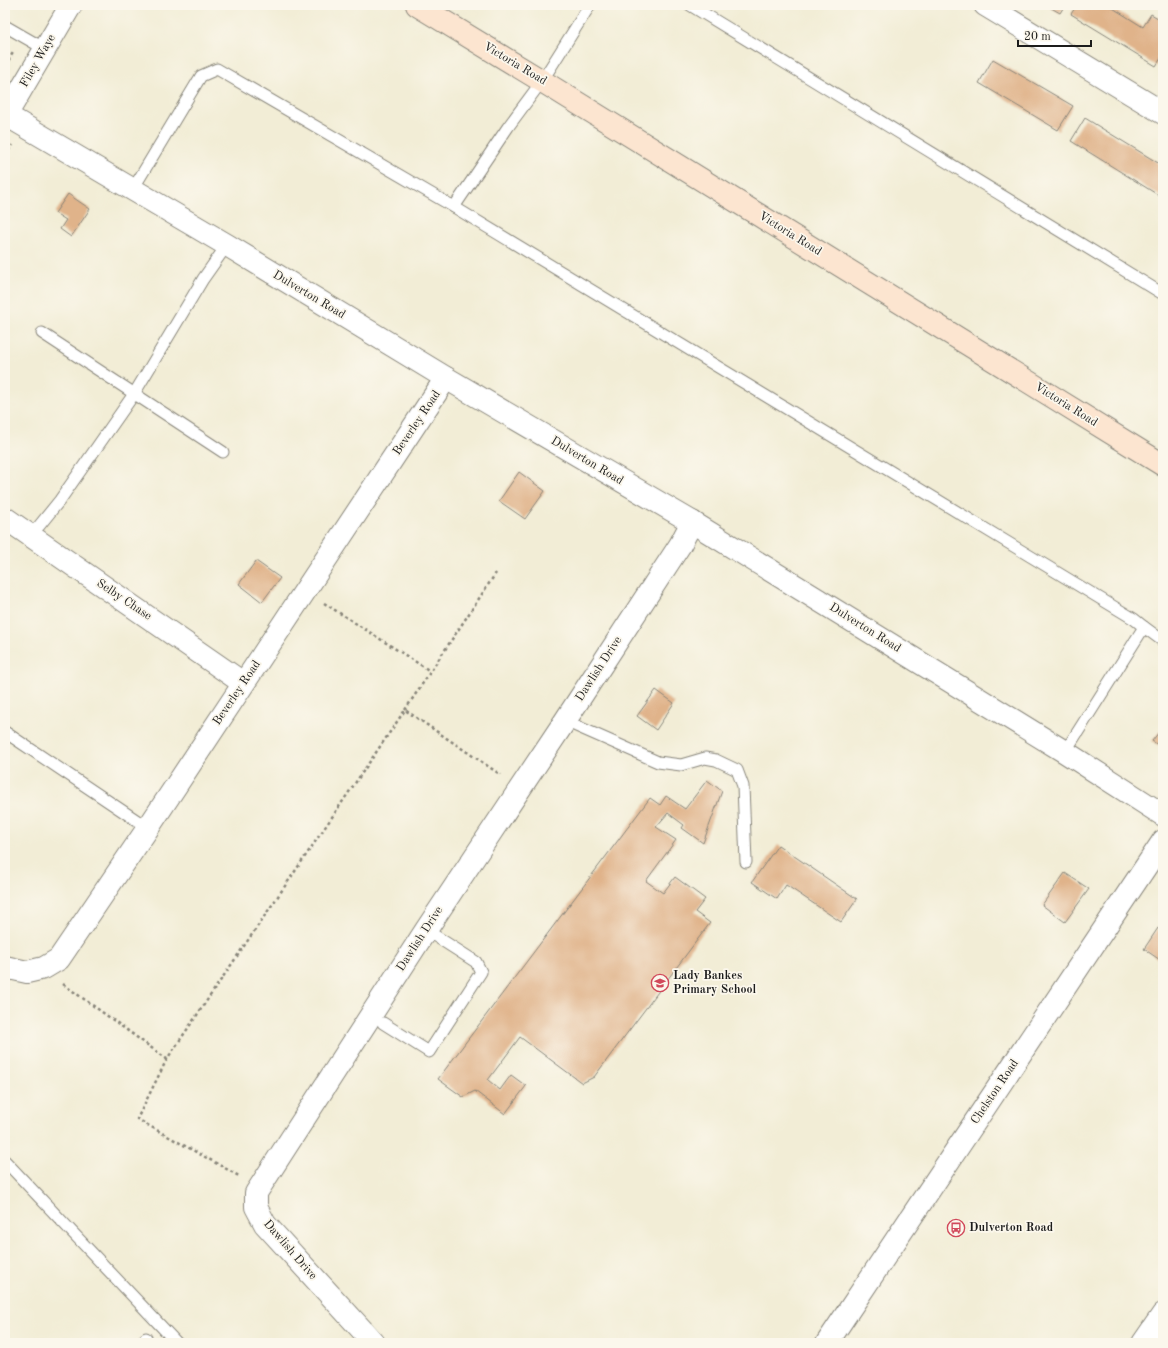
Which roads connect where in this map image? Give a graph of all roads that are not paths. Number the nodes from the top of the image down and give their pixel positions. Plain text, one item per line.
1 (70, 5) edge
2 (417, 5) edge
3 (590, 5) edge
4 (690, 5) edge
5 (985, 5) edge
6 (5, 26) edge
7 (44, 49) junction
8 (542, 81) junction
9 (1163, 113) edge
10 (6, 116) edge
11 (132, 190) junction
12 (454, 207) junction
13 (227, 245) junction
14 (1163, 294) edge
15 (42, 332) dead end
16 (446, 378) junction
17 (134, 394) junction
18 (223, 452) dead end
19 (1163, 465) edge
20 (5, 518) edge
21 (692, 522) junction
22 (29, 535) junction
23 (1144, 627) junction
24 (1163, 641) edge
25 (244, 683) junction
26 (565, 721) junction
27 (5, 732) edge
28 (1066, 752) junction
29 (1163, 816) edge
30 (148, 828) junction
31 (1163, 841) edge
32 (746, 862) dead end
33 (426, 930) junction
34 (5, 967) edge
35 (383, 1023) dead end
36 (5, 1161) edge
37 (1163, 1314) edge
38 (177, 1343) edge
39 (374, 1343) edge
40 (827, 1343) edge
41 (1143, 1343) edge

1 - 7 street, Filey Waye
2 - 8 street, Victoria Road
3 - 8 lane
4 - 14 lane
5 - 9 street
6 - 7 lane
7 - 10 street, Filey Waye
8 - 12 lane
8 - 19 street, Victoria Road
10 - 11 street, Dulverton Road
11 - 12 lane
11 - 13 street, Dulverton Road
12 - 23 lane
13 - 16 street, Dulverton Road
13 - 17 lane
15 - 17 lane
16 - 21 street, Dulverton Road
16 - 25 street, Beverley Road
17 - 18 lane
17 - 22 lane
20 - 22 street, Selby Chase
21 - 26 street, Dawlish Drive
21 - 28 street, Dulverton Road
22 - 25 street, Selby Chase
23 - 24 lane
23 - 28 lane
25 - 30 street, Beverley Road
26 - 32 lane
26 - 33 street, Dawlish Drive
27 - 30 lane
28 - 29 street, Dulverton Road
30 - 34 street, Beverley Road
31 - 40 street, Chelston Road
33 - 35 lane
33 - 39 street, Dawlish Drive
36 - 38 lane
37 - 41 street

